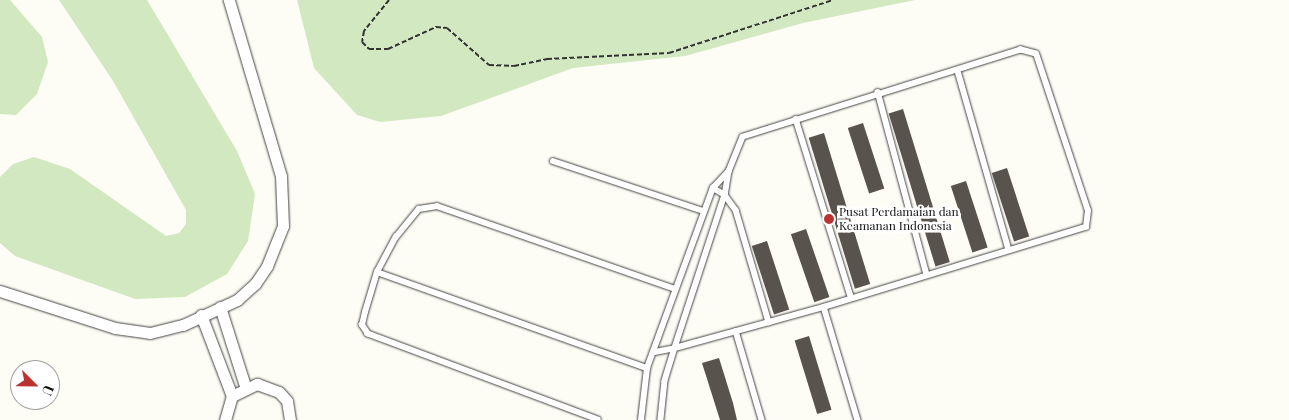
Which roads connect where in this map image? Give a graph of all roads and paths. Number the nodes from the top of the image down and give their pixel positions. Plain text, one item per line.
1 (229, 0) edge
2 (389, 0) edge
3 (833, 0) edge
4 (958, 70) junction
5 (878, 92) junction
6 (796, 119) junction
7 (553, 161) dead end
8 (729, 171) junction
9 (713, 188) junction
10 (725, 195) junction
11 (703, 212) junction
12 (1009, 250) junction
13 (377, 272) junction
14 (927, 275) junction
15 (675, 289) junction
16 (0, 291) edge
17 (851, 297) junction
18 (220, 307) junction
19 (824, 307) junction
20 (201, 315) junction
21 (769, 322) junction
22 (736, 330) junction
23 (676, 348) junction
24 (655, 352) junction
25 (647, 368) junction
26 (245, 386) junction
27 (232, 396) junction
28 (225, 420) edge
29 (290, 420) edge
30 (598, 420) edge
31 (641, 420) edge
32 (661, 420) edge
33 (762, 420) edge
34 (858, 420) edge

1 - 18 street
2 - 3 path
4 - 5 lane
4 - 12 lane
4 - 12 lane
5 - 6 lane
5 - 14 lane
6 - 8 lane
6 - 17 lane
7 - 11 lane
8 - 9 lane
8 - 10 lane
9 - 10 lane
9 - 11 lane
10 - 21 lane
10 - 23 lane
11 - 15 lane
12 - 14 lane
13 - 15 lane
13 - 25 lane
13 - 30 lane
14 - 17 lane
15 - 24 lane
16 - 20 street
17 - 19 lane
18 - 20 street
18 - 26 street
19 - 21 lane
19 - 34 lane
20 - 27 street
21 - 22 lane
22 - 23 lane
22 - 33 lane
23 - 24 lane
23 - 32 lane
24 - 25 lane
25 - 31 lane
26 - 27 street
26 - 29 street
27 - 28 street

